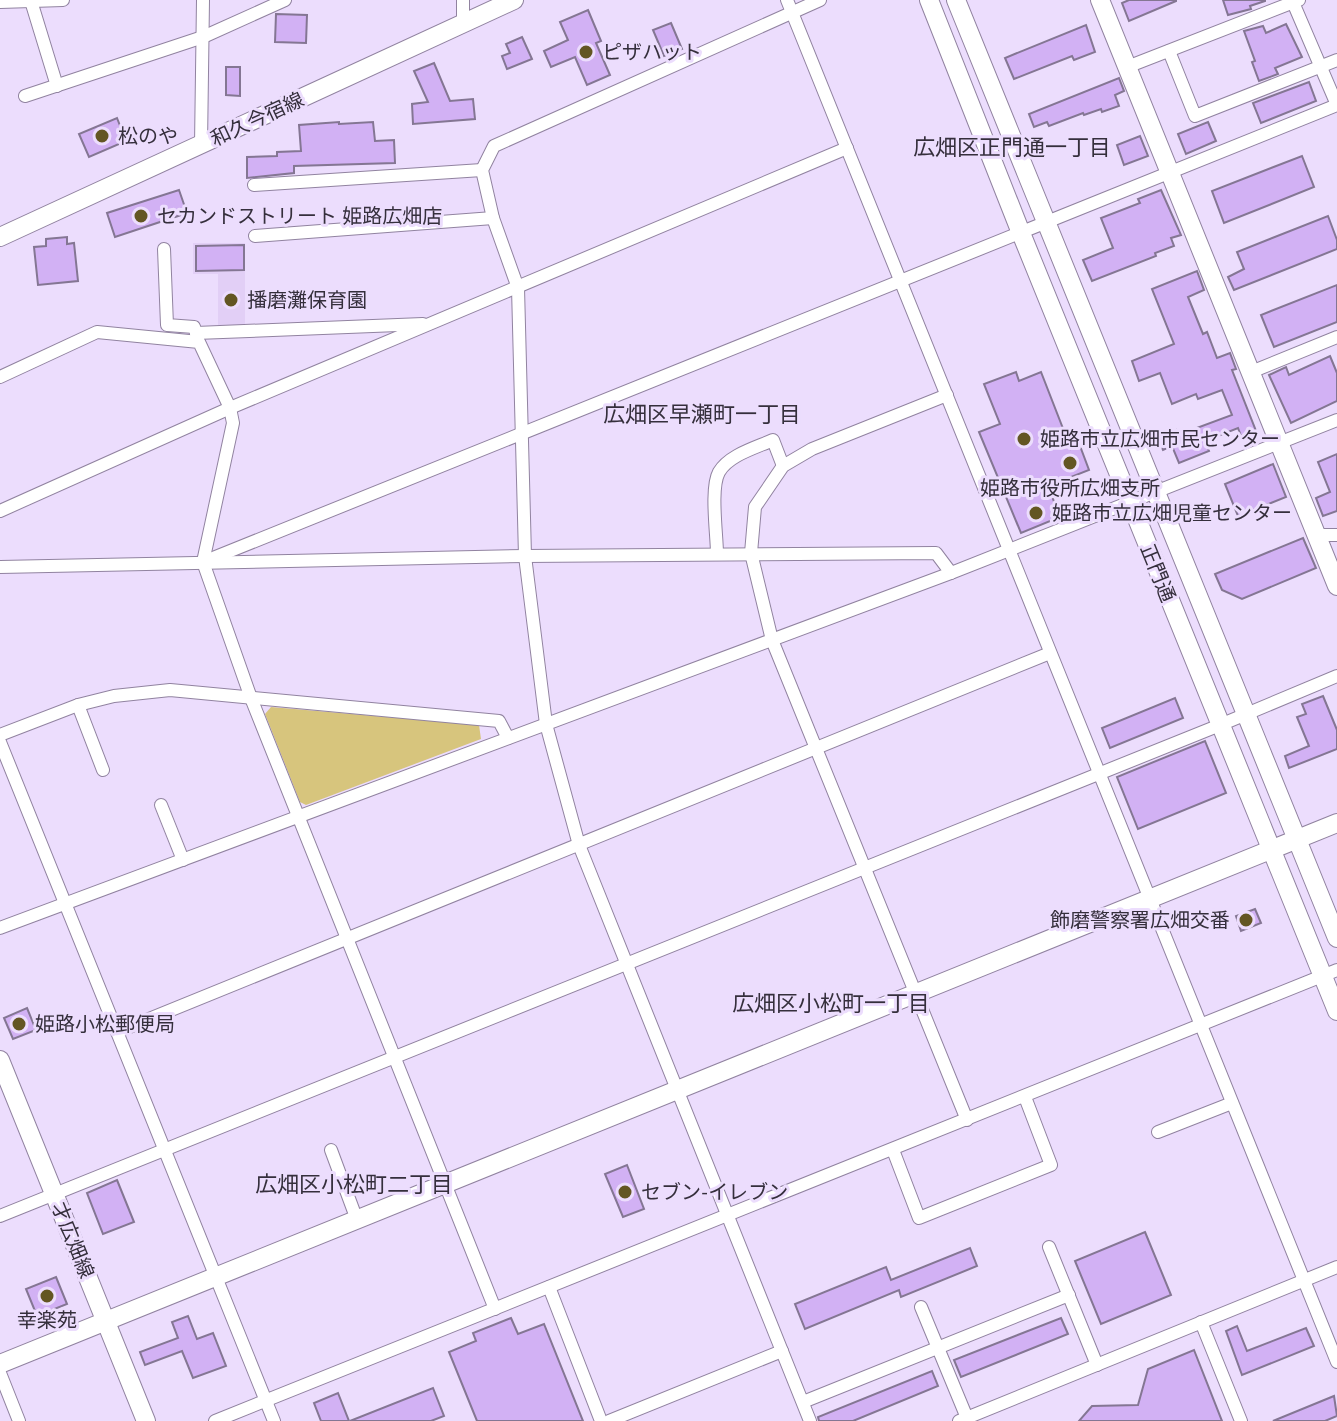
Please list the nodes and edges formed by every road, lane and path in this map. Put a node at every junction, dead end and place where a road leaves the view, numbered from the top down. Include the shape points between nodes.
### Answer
1 (63, 0) edge
2 (203, 0) edge
3 (285, 0) edge
4 (463, 0) edge
5 (514, 0) edge
6 (820, 0) edge
7 (929, 0) edge
8 (956, 0) edge
9 (1100, 0) edge
10 (31, 1) edge
11 (1295, 1) edge
12 (0, 2) edge
13 (790, 6) edge
14 (463, 23) junction
15 (203, 37) junction
16 (1169, 51) junction
17 (1337, 60) edge
18 (1321, 66) junction
19 (1127, 67) junction
20 (57, 86) junction
21 (25, 96) dead end
22 (1337, 105) edge
23 (201, 145) junction
24 (847, 148) junction
25 (482, 170) junction
26 (1170, 173) junction
27 (254, 185) dead end
28 (493, 218) junction
29 (1045, 223) junction
30 (1021, 233) junction
31 (255, 236) dead end
32 (0, 237) edge
33 (164, 249) dead end
34 (900, 281) junction
35 (518, 288) junction
36 (434, 324) junction
37 (1337, 337) edge
38 (198, 338) junction
39 (1251, 372) junction
40 (0, 377) edge
41 (947, 395) junction
42 (230, 408) junction
43 (1337, 420) edge
44 (522, 433) junction
45 (1279, 443) junction
46 (783, 466) junction
47 (1156, 493) junction
48 (1130, 503) junction
49 (0, 511) edge
50 (1316, 535) junction
51 (1337, 535) edge
52 (1009, 549) junction
53 (751, 553) junction
54 (717, 554) junction
55 (525, 556) junction
56 (203, 562) junction
57 (0, 567) edge
58 (951, 573) junction
59 (1337, 586) edge
60 (772, 640) junction
61 (1050, 653) junction
62 (1337, 676) edge
63 (251, 698) junction
64 (78, 705) junction
65 (1246, 714) junction
66 (546, 724) junction
67 (1220, 725) junction
68 (0, 735) edge
69 (508, 738) junction
70 (0, 742) edge
71 (816, 748) junction
72 (103, 770) dead end
73 (1099, 774) junction
74 (161, 805) dead end
75 (298, 817) junction
76 (1337, 823) edge
77 (1297, 839) junction
78 (579, 845) junction
79 (1272, 850) junction
80 (183, 860) junction
81 (865, 868) junction
82 (1150, 899) junction
83 (66, 905) junction
84 (0, 928) edge
85 (347, 937) junction
86 (1337, 938) edge
87 (627, 964) junction
88 (1330, 973) edge
89 (916, 994) junction
90 (1337, 1011) edge
91 (1200, 1025) junction
92 (117, 1032) junction
93 (395, 1057) junction
94 (0, 1060) edge
95 (676, 1090) junction
96 (1025, 1097) junction
97 (1232, 1103) junction
98 (967, 1120) junction
99 (1158, 1132) dead end
100 (164, 1149) junction
101 (331, 1150) dead end
102 (893, 1150) junction
103 (446, 1184) junction
104 (54, 1194) junction
105 (0, 1216) edge
106 (727, 1216) junction
107 (357, 1220) junction
108 (1049, 1247) dead end
109 (1337, 1267) edge
110 (216, 1277) junction
111 (1304, 1281) junction
112 (549, 1287) junction
113 (1069, 1295) junction
114 (921, 1307) dead end
115 (495, 1309) junction
116 (105, 1322) junction
117 (1201, 1322) junction
118 (938, 1348) junction
119 (782, 1351) junction
120 (1337, 1362) edge
121 (0, 1364) edge
122 (1097, 1365) junction
123 (0, 1373) edge
124 (266, 1401) junction
125 (803, 1402) junction
126 (963, 1419) edge
127 (19, 1421) edge
128 (146, 1421) edge
129 (215, 1421) edge
130 (274, 1421) edge
131 (601, 1421) edge
132 (609, 1421) edge
133 (810, 1421) edge
134 (1241, 1421) edge

1 - 10 street
2 - 15 street
3 - 15 street
4 - 14 street
5 - 14 street, 和久今宿線
6 - 13 street
7 - 30 street, 正門通
8 - 29 street, 正門通
9 - 19 street
10 - 12 street
10 - 20 street
11 - 16 street
11 - 18 street
13 - 24 street
13 - 25 street via 494,146
14 - 23 street, 和久今宿線
15 - 20 street
15 - 23 street
16 - 18 street via 1195,116
16 - 19 street
17 - 18 street
18 - 22 street
19 - 26 street
20 - 21 street
22 - 26 street
23 - 32 street, 和久今宿線
24 - 34 street
24 - 35 street
25 - 27 street
25 - 28 street
26 - 29 street
26 - 39 street
28 - 31 street
28 - 35 street
29 - 30 street
29 - 47 street, 正門通
30 - 34 street
30 - 48 street, 正門通
33 - 38 street via 167,325 194,327
34 - 41 street
34 - 44 street
35 - 36 street
35 - 44 street
36 - 38 street
36 - 42 street
37 - 39 street
38 - 40 street via 97,332
38 - 42 street
39 - 45 street
41 - 46 street via 812,449
41 - 52 street
42 - 49 street
42 - 56 street via 233,423
43 - 45 street
44 - 55 street
44 - 56 street
45 - 47 street
45 - 50 street
46 - 53 street via 755,507
46 - 54 street via 773,440 720,470 715,482
47 - 48 street
47 - 65 street, 正門通
48 - 52 street
48 - 67 street, 正門通
50 - 51 street
50 - 59 street
52 - 58 street
52 - 61 street
53 - 54 street
53 - 58 street via 936,553
53 - 60 street
54 - 55 street
55 - 56 street
55 - 66 street
56 - 57 street
56 - 63 street
58 - 60 street
60 - 66 street
60 - 71 street
61 - 71 street
61 - 73 street
62 - 65 street
63 - 64 street via 170,690
63 - 69 street via 499,721
63 - 75 street
64 - 68 street
64 - 72 street
65 - 67 street
65 - 77 street, 正門通
66 - 69 street
66 - 78 street
67 - 73 street
67 - 79 street, 正門通
69 - 75 street
70 - 83 street
71 - 78 street
71 - 81 street
73 - 81 street
73 - 82 street
74 - 80 street
75 - 80 street
75 - 85 street
76 - 77 street
77 - 79 street
77 - 86 street, 正門通
78 - 85 street
78 - 87 street
79 - 82 street
79 - 88 street, 正門通
80 - 83 street
81 - 87 street
81 - 89 street
82 - 89 street
82 - 91 street
83 - 84 street
83 - 92 street
85 - 92 street
85 - 93 street
87 - 93 street
87 - 95 street
88 - 90 street, 正門通
88 - 91 street
89 - 95 street
89 - 98 street
91 - 96 street
91 - 97 street
92 - 100 street
93 - 100 street
93 - 103 street
94 - 104 street, 才広畑線
95 - 103 street
95 - 106 street
96 - 98 street
96 - 102 street via 1051,1165 1007,1183 919,1218
97 - 99 street
97 - 111 street
98 - 102 street
100 - 104 street
100 - 110 street
101 - 107 street
102 - 106 street
103 - 107 street
103 - 115 street
104 - 105 street
104 - 116 street, 才広畑線
106 - 112 street
106 - 119 street
107 - 110 street
108 - 113 street
109 - 111 street
110 - 116 street
110 - 124 street
111 - 117 street
111 - 120 street
112 - 115 street
112 - 131 street
113 - 118 street
113 - 122 street
114 - 118 street
115 - 124 street
116 - 121 street
116 - 128 street, 才広畑線
117 - 122 street
117 - 134 street
118 - 125 street
118 - 126 street
119 - 125 street
119 - 132 street
122 - 126 street
123 - 127 street
124 - 129 street
124 - 130 street
125 - 133 street

